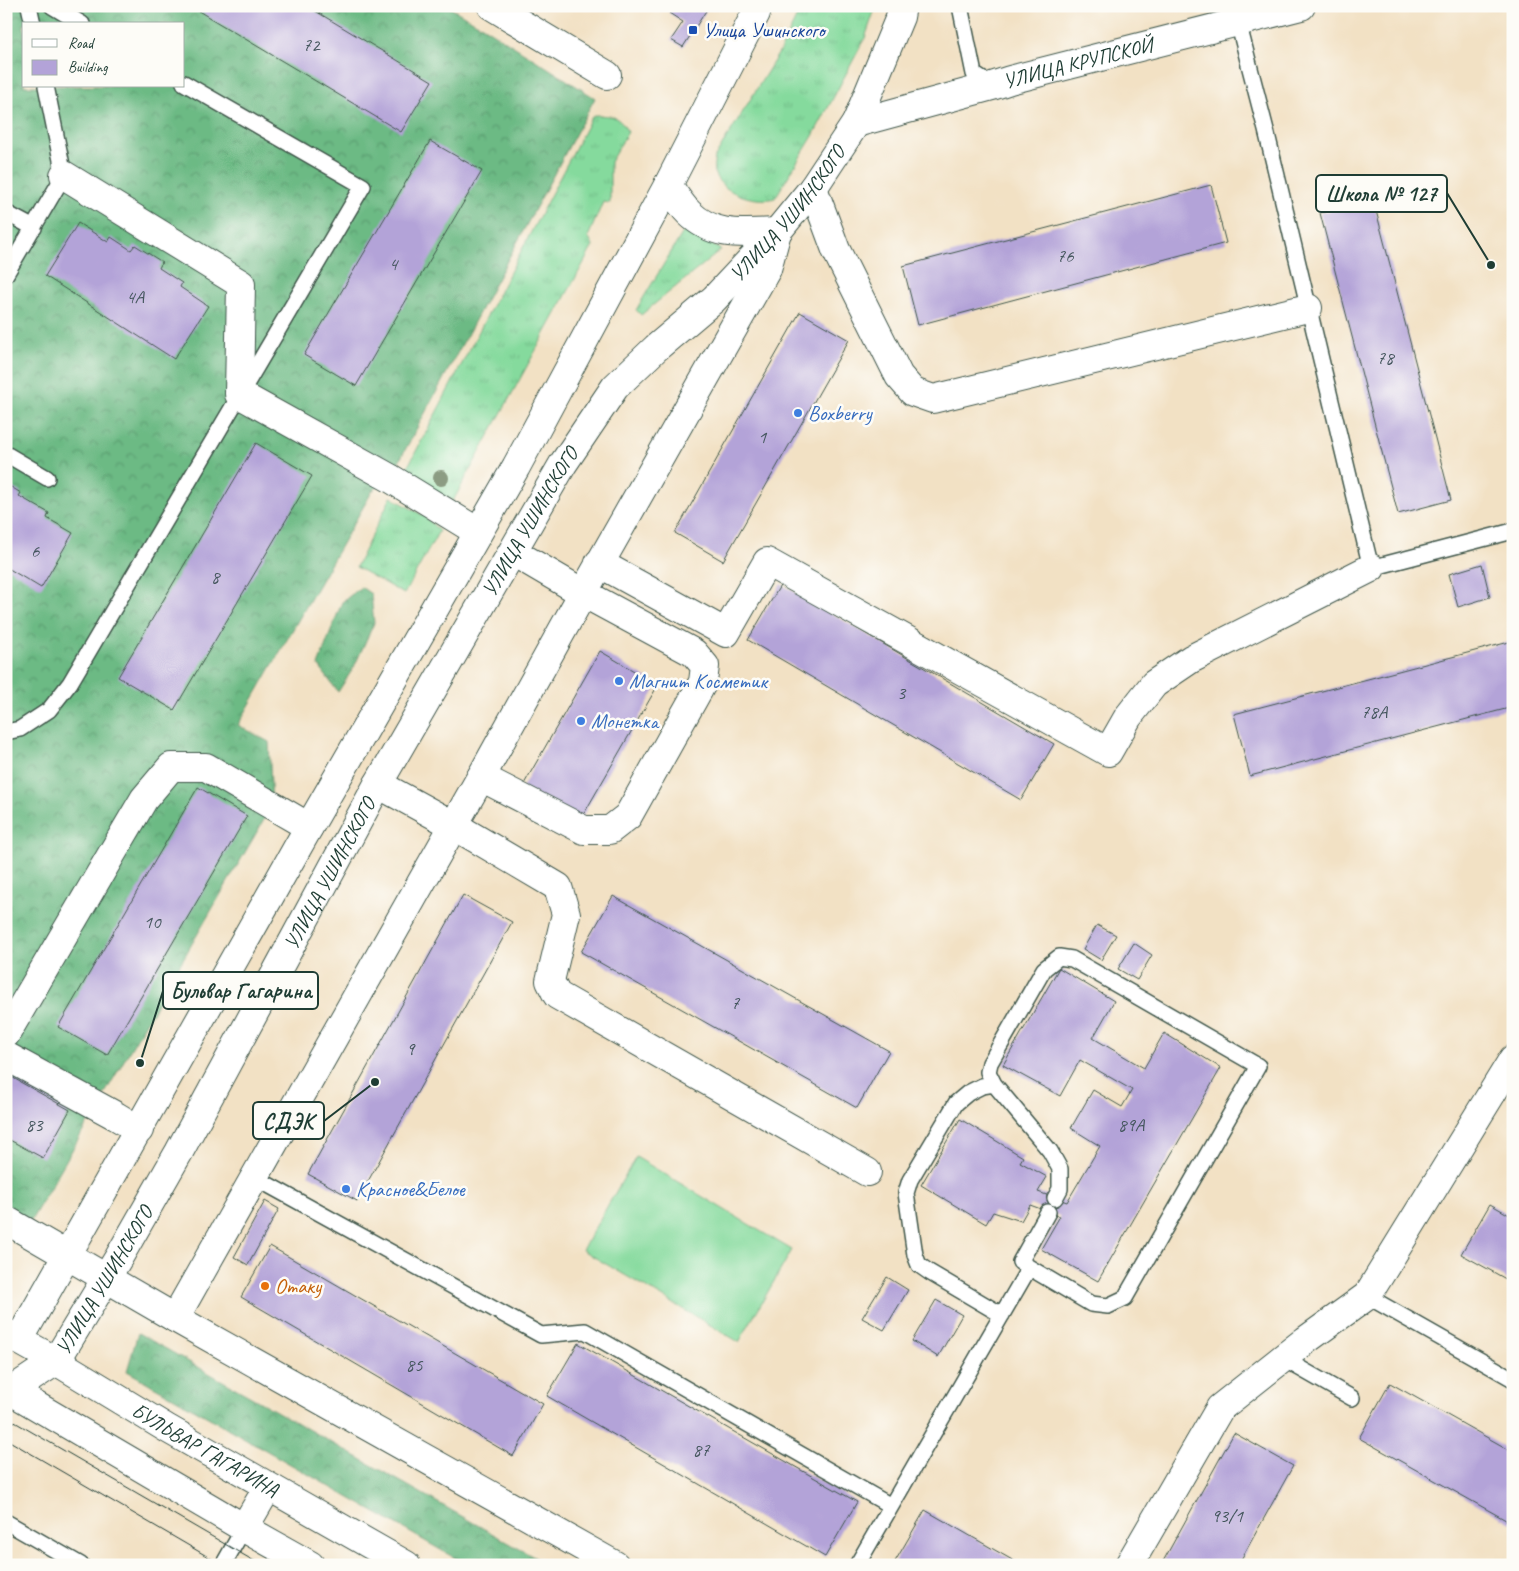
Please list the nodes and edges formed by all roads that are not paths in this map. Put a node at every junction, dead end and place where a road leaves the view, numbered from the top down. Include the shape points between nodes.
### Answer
1 (29, 6) edge
2 (52, 6) edge
3 (492, 6) edge
4 (758, 6) edge
5 (902, 6) edge
6 (960, 6) edge
7 (1301, 6) edge
8 (32, 22) edge
9 (79, 22) edge
10 (1238, 22) junction
11 (607, 74) dead end
12 (185, 84) edge
13 (992, 86) junction
14 (46, 88) edge
15 (856, 123) junction
16 (64, 175) junction
17 (668, 184) junction
18 (813, 188) junction
19 (6, 213) edge
20 (34, 228) junction
21 (777, 232) junction
22 (6, 274) edge
23 (1308, 308) junction
24 (240, 394) junction
25 (6, 454) edge
26 (47, 478) dead end
27 (1513, 531) edge
28 (478, 532) junction
29 (513, 552) junction
30 (599, 563) junction
31 (1371, 568) junction
32 (582, 593) junction
33 (6, 732) edge
34 (344, 766) junction
35 (481, 777) junction
36 (378, 784) junction
37 (453, 825) junction
38 (309, 826) junction
39 (6, 1034) edge
40 (6, 1056) edge
41 (1513, 1059) edge
42 (994, 1084) junction
43 (138, 1130) junction
44 (867, 1172) dead end
45 (254, 1177) junction
46 (1055, 1198) dead end
47 (1048, 1212) dead end
48 (6, 1220) edge
49 (68, 1256) junction
50 (1029, 1268) junction
51 (106, 1277) junction
52 (1367, 1296) junction
53 (1002, 1315) junction
54 (175, 1318) junction
55 (13, 1337) edge
56 (1282, 1358) junction
57 (56, 1361) junction
58 (1513, 1379) edge
59 (9, 1390) edge
60 (1352, 1398) dead end
61 (268, 1487) junction
62 (891, 1506) junction
63 (6, 1522) edge
64 (244, 1528) junction
65 (81, 1565) edge
66 (223, 1565) edge
67 (310, 1565) edge
68 (406, 1565) edge
69 (615, 1565) edge
70 (857, 1565) edge
71 (1129, 1565) edge

1 - 8 lane
2 - 9 lane
3 - 11 street
4 - 17 street, УЛИЦА УШИНСКОГО
5 - 15 street, УЛИЦА УШИНСКОГО
6 - 13 lane via 974,74
7 - 10 street, УЛИЦА КРУПСКОЙ
10 - 13 street, УЛИЦА КРУПСКОЙ
10 - 23 lane
12 - 24 lane via 363,186
13 - 15 street, УЛИЦА КРУПСКОЙ
14 - 16 lane
15 - 18 street, УЛИЦА УШИНСКОГО
16 - 20 lane
16 - 24 street via 241,284
17 - 21 street via 689,213 710,228 734,234
17 - 28 street, УЛИЦА УШИНСКОГО
18 - 21 street, УЛИЦА УШИНСКОГО
18 - 23 street via 836,250 899,376 913,392 933,399
19 - 20 lane
20 - 22 lane
21 - 29 street, УЛИЦА УШИНСКОГО via 714,299 615,387 563,464
21 - 30 street via 767,269
23 - 31 lane
24 - 28 street via 390,478
24 - 33 lane via 70,683 49,710 20,729
25 - 26 lane
27 - 31 lane
28 - 29 street
28 - 34 street, УЛИЦА УШИНСКОГО
29 - 32 street
29 - 36 street, УЛИЦА УШИНСКОГО
30 - 31 street via 726,634 767,562 1108,752 1128,717 1154,684 1191,658
30 - 32 street
32 - 35 street
32 - 35 street via 694,653 705,666 703,682 628,816 610,830 584,830
34 - 36 street
34 - 38 street, УЛИЦА УШИНСКОГО
35 - 37 street
36 - 37 street
36 - 51 street, УЛИЦА УШИНСКОГО via 179,1152
37 - 44 street via 558,887 566,914 550,981 557,995
37 - 45 street
38 - 39 street via 206,767 171,767 144,799
38 - 43 street, УЛИЦА УШИНСКОГО
40 - 43 street
41 - 52 street
42 - 46 lane via 1050,1151 1060,1169 1060,1188
42 - 50 lane via 988,1072 990,1063 1044,969 1059,957 1072,959 1258,1066 1125,1298 1108,1306 1091,1304
42 - 53 lane via 968,1093 956,1104 910,1180 906,1193 919,1265
43 - 49 street, УЛИЦА УШИНСКОГО
45 - 54 street
45 - 62 lane via 541,1335 585,1331
47 - 50 lane via 1020,1262
48 - 49 street
49 - 51 street
49 - 55 street, УЛИЦА УШИНСКОГО
50 - 53 lane
51 - 54 street
51 - 57 street, УЛИЦА УШИНСКОГО
52 - 56 street
52 - 58 lane
53 - 62 lane
54 - 69 street
55 - 57 street, БУЛЬВАР ГАГАРИНА
55 - 59 street, УЛИЦА УШИНСКОГО
56 - 60 lane
56 - 71 street via 1220,1408
57 - 59 street, УЛИЦА УШИНСКОГО
57 - 61 street, БУЛЬВАР ГАГАРИНА
59 - 64 street
61 - 64 street
61 - 68 street, БУЛЬВАР ГАГАРИНА
62 - 70 lane
63 - 65 lane
64 - 66 lane
64 - 67 street

